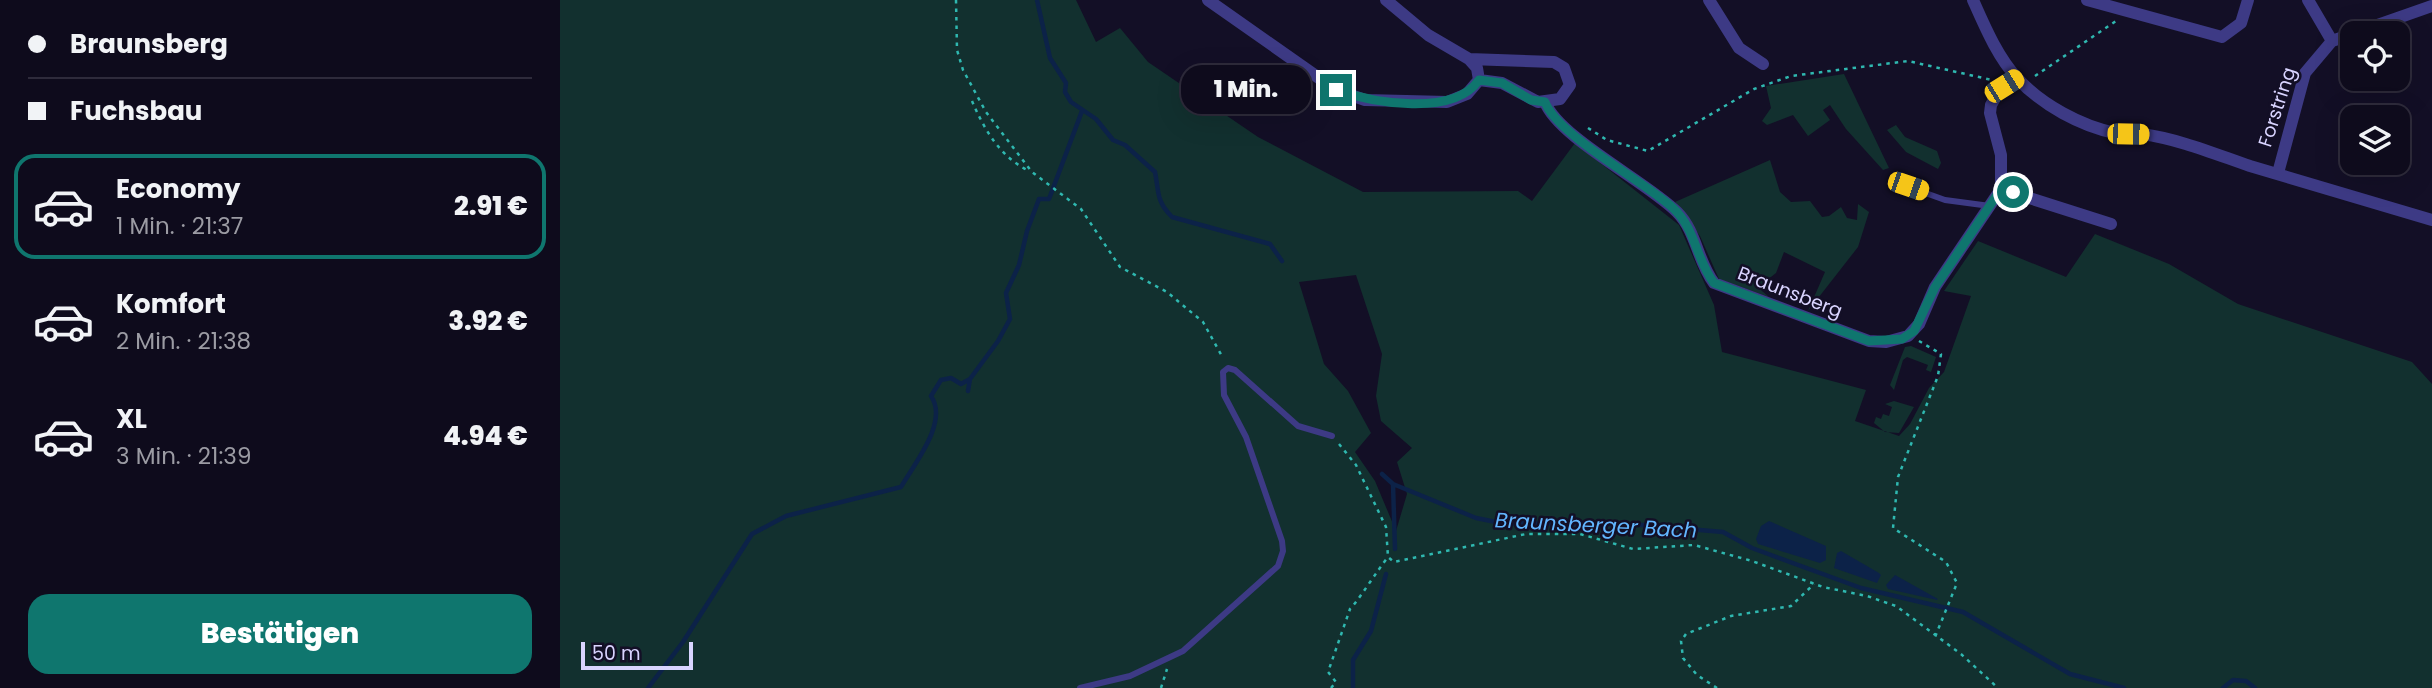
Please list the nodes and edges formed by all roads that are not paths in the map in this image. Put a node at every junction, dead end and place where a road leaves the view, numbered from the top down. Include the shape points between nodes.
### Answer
1 (1208, 0) edge
2 (1386, 0) edge
3 (1709, 0) edge
4 (1973, 0) edge
5 (2087, 0) edge
6 (2248, 0) edge
7 (2308, 0) edge
8 (2432, 6) edge
9 (2332, 41) junction
10 (1469, 59) junction
11 (1763, 64) dead end
12 (2017, 78) junction
13 (1479, 80) junction
14 (1545, 102) junction
15 (2278, 173) junction
16 (1892, 181) dead end
17 (2001, 189) junction
18 (1992, 206) junction
19 (2432, 220) edge
20 (2111, 224) dead end
21 (1332, 436) road end
22 (1080, 688) edge

1 - 13 street via 1336,90 1365,100 1447,102 1467,94
2 - 10 street via 1428,35
3 - 11 street via 1739,48
4 - 12 street via 2000,55
5 - 6 street via 2222,37 2241,23
7 - 9 street
8 - 9 street
9 - 15 street, Forstring via 2305,73
10 - 13 street
10 - 14 street via 1559,64 1569,78 1569,90 1560,99
12 - 15 street via 2056,109 2095,127 2222,154
12 - 17 street, Braunsberg via 1994,98 1990,113 2001,155
13 - 14 street via 1502,83 1531,100
14 - 18 street, Braunsberg via 1549,113 1679,213 1714,283 1869,341 1902,339 1914,331 1935,287
15 - 19 street
16 - 18 lane via 1945,200
17 - 18 street, Braunsberg
17 - 20 street
21 - 22 lane via 1298,426 1242,375 1228,368 1221,378 1224,395 1246,437 1282,541 1282,558 1196,643 1130,676

